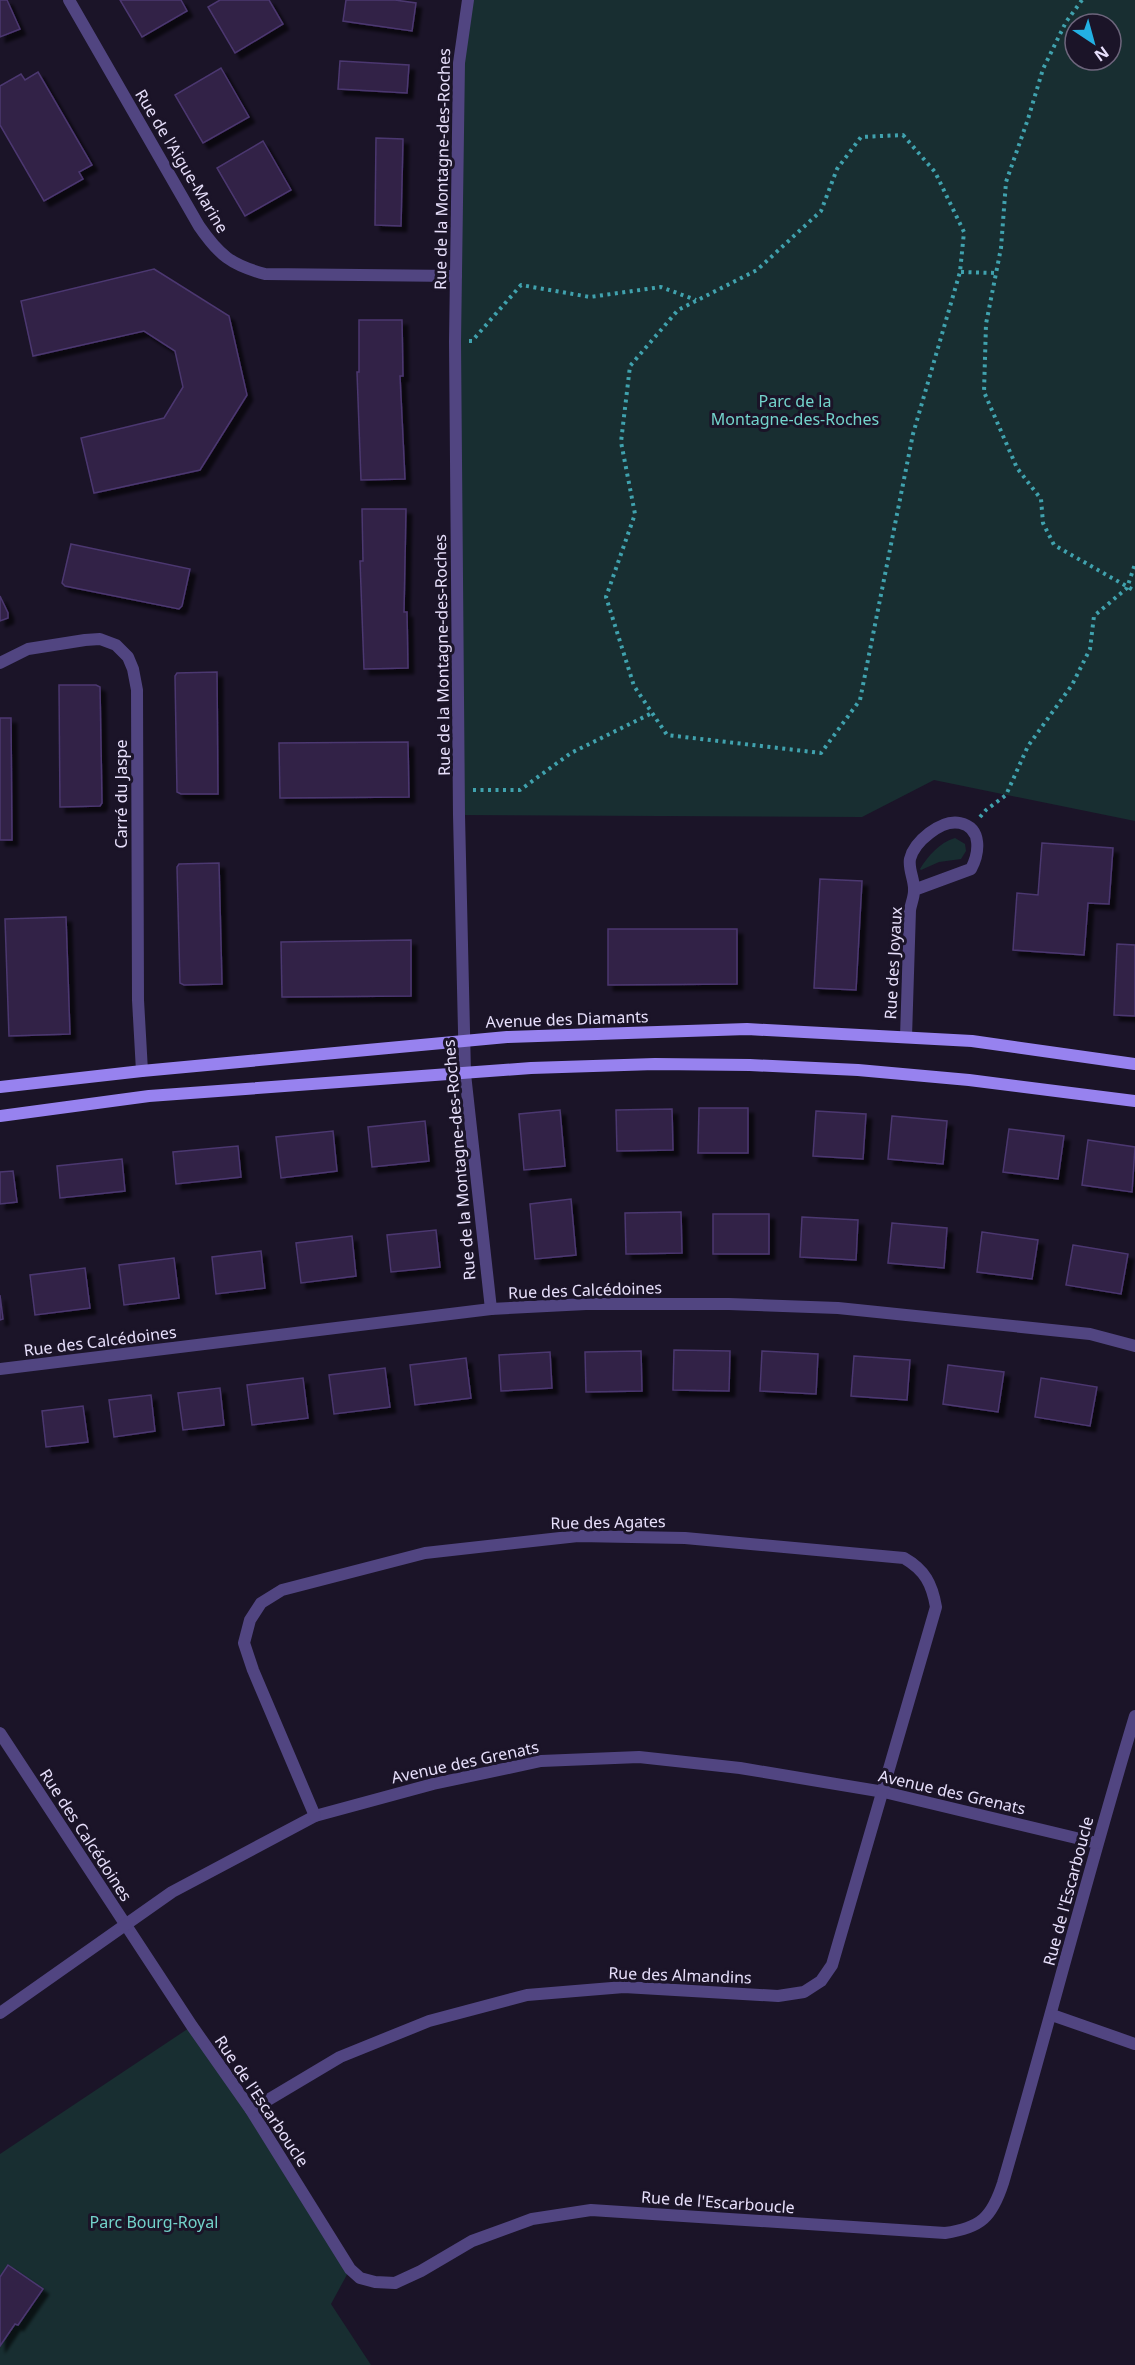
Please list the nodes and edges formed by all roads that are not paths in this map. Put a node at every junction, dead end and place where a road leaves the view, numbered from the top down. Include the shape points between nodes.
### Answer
1 (69, 0) edge
2 (468, 0) edge
3 (456, 276) junction
4 (0, 663) edge
5 (914, 890) junction
6 (906, 1037) junction
7 (464, 1041) junction
8 (1135, 1064) edge
9 (141, 1071) junction
10 (465, 1074) junction
11 (0, 1087) edge
12 (1135, 1101) edge
13 (0, 1116) edge
14 (490, 1309) junction
15 (1135, 1346) edge
16 (0, 1369) edge
17 (1135, 1716) edge
18 (0, 1733) edge
19 (884, 1792) junction
20 (315, 1816) junction
21 (1097, 1843) junction
22 (125, 1925) junction
23 (0, 2013) edge
24 (1052, 2015) junction
25 (1135, 2044) edge
26 (251, 2110) junction

1 - 3 street, Rue de l'Aigue-Marine via 199,226 229,261 266,274
2 - 3 street, Rue de la Montagne-des-Roches via 459,63
3 - 7 street, Rue de la Montagne-des-Roches
4 - 9 street, Carré du Jaspe via 28,649 100,639 116,645 133,669 137,690
5 - 5 street, Rue des Joyaux via 971,869 978,856 978,843 971,830 960,823 947,824 918,843 910,860
5 - 6 street, Rue des Joyaux
6 - 7 street, Avenue des Diamants via 747,1029
6 - 8 street, Avenue des Diamants via 972,1041
7 - 9 street, Avenue des Diamants
7 - 10 street, Rue de la Montagne-des-Roches
9 - 11 street, Avenue des Diamants
10 - 12 street via 655,1064 750,1065 969,1080
10 - 13 street via 149,1096
10 - 14 street, Rue de la Montagne-des-Roches
14 - 15 street, Rue des Calcédoines via 586,1304 838,1308 1090,1334
14 - 16 street, Rue des Calcédoines
17 - 21 street, Rue de l'Escarboucle
18 - 22 street, Rue des Calcédoines
19 - 20 street, Avenue des Grenats via 740,1768 628,1758 541,1761 433,1784
19 - 20 street, Rue des Agates via 936,1607 927,1575 916,1564 904,1558 685,1538 578,1536 425,1553 282,1590 261,1603 250,1620 244,1643
19 - 21 street, Avenue des Grenats
19 - 26 street, Rue des Almandins via 832,1965 820,1981 804,1992 778,1996 624,1987 527,1995 429,2021 340,2057
20 - 22 street, Avenue des Grenats via 172,1892
21 - 24 street, Rue de l'Escarboucle
22 - 23 street, Avenue des Grenats
22 - 26 street, Rue de l'Escarboucle
24 - 25 street
24 - 26 street, Rue de l'Escarboucle via 997,2203 986,2219 967,2230 945,2233 591,2210 532,2219 472,2241 394,2283 375,2282 360,2278 350,2269

